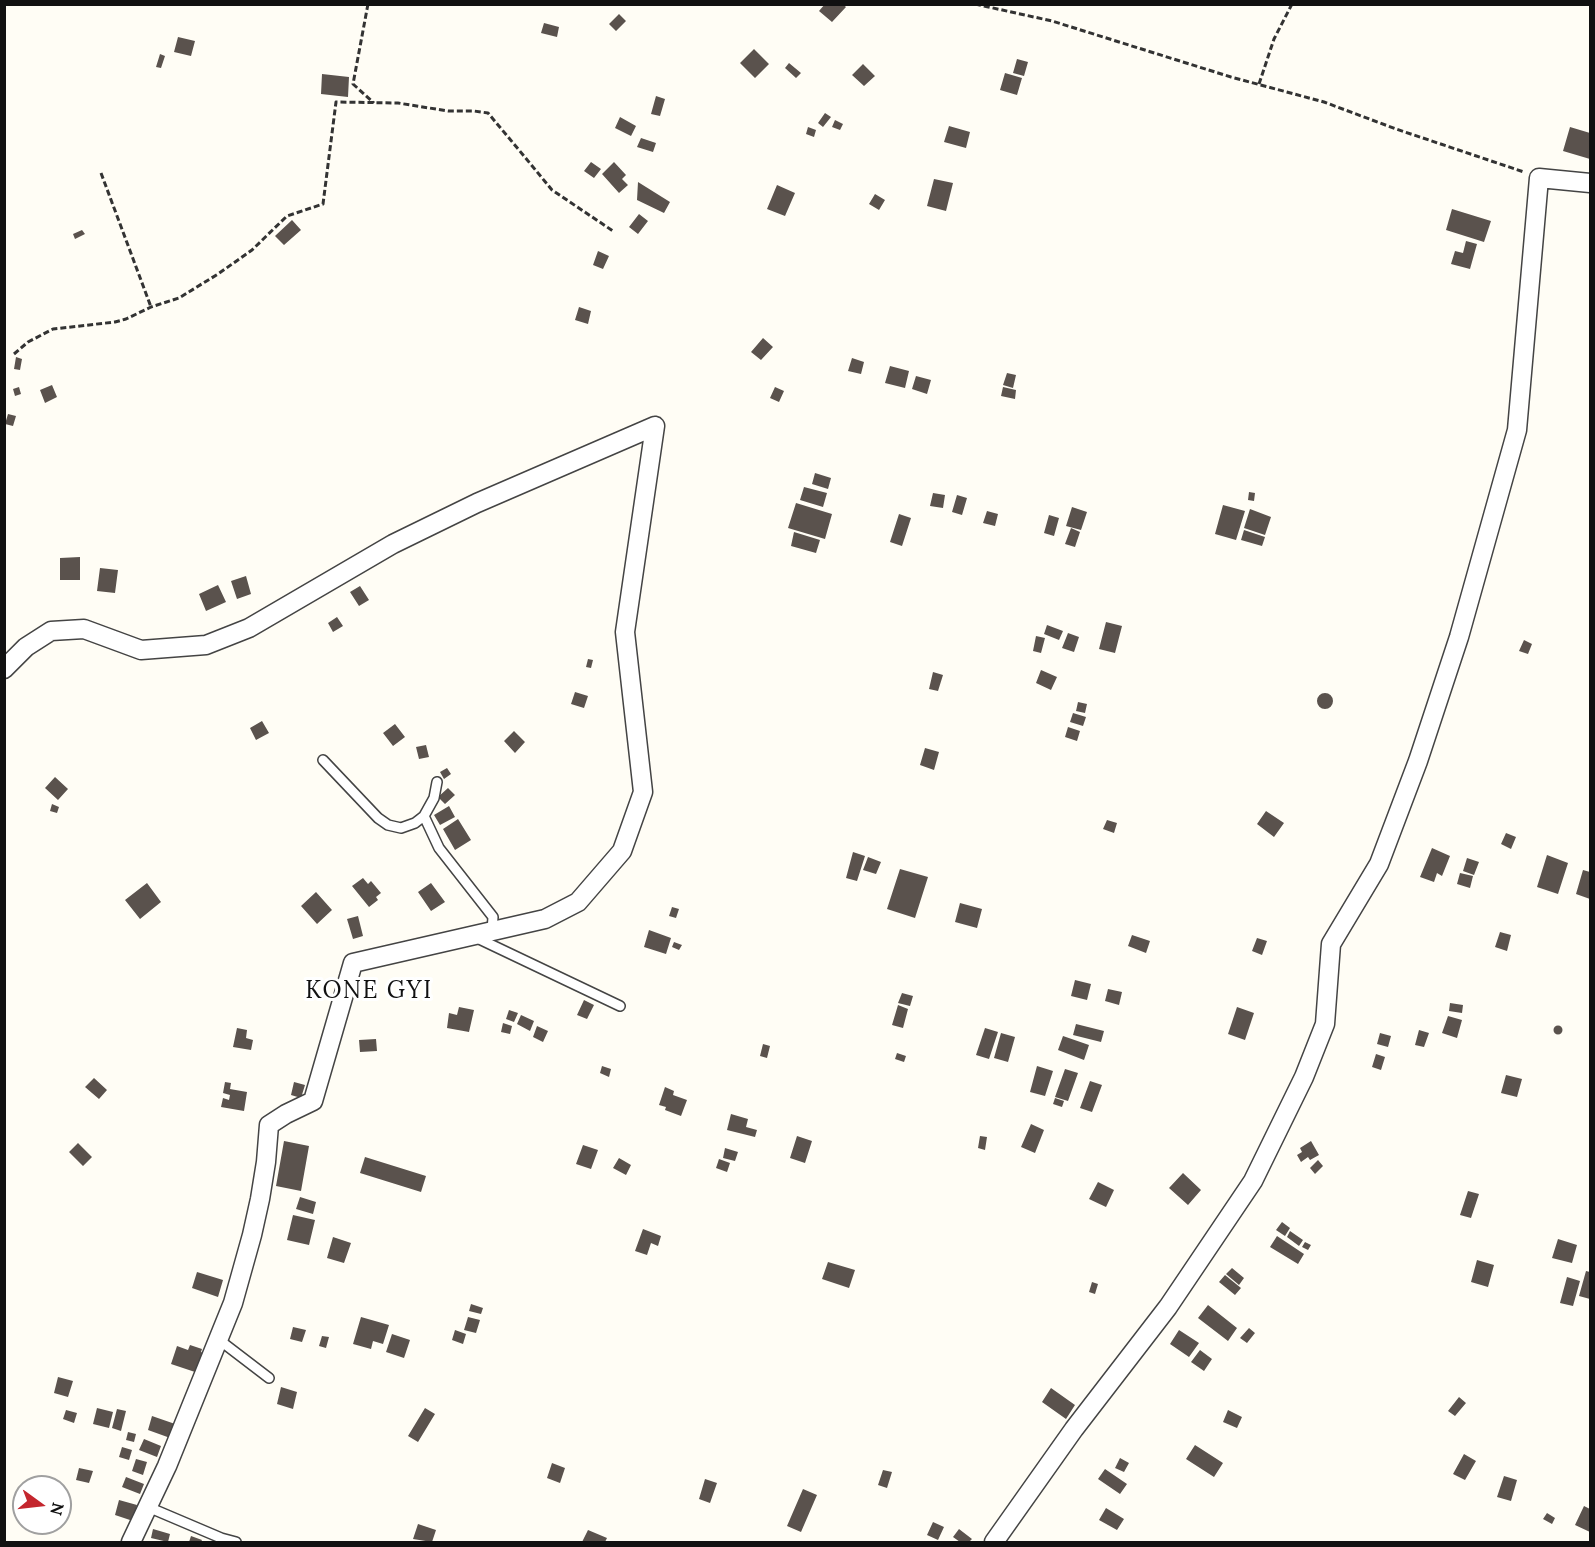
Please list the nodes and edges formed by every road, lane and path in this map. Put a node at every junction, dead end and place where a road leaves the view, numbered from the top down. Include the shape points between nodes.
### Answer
1 (368, 4) edge
2 (975, 4) edge
3 (1292, 4) edge
4 (1259, 84) junction
5 (374, 103) junction
6 (100, 172) dead end
7 (1539, 178) junction
8 (1590, 183) edge
9 (613, 231) dead end
10 (151, 307) junction
11 (14, 354) dead end
12 (4, 669) edge
13 (322, 760) dead end
14 (437, 782) dead end
15 (424, 816) junction
16 (492, 931) junction
17 (473, 936) junction
18 (620, 1006) dead end
19 (218, 1339) junction
20 (269, 1378) dead end
21 (148, 1507) junction
22 (131, 1542) edge
23 (236, 1542) edge
24 (994, 1542) edge

1 - 5 path via 353,84
2 - 4 path via 1052,21
3 - 4 path via 1274,39
4 - 7 path via 1324,102
5 - 9 path via 488,113 552,190
5 - 10 path via 336,102 323,204 287,216 252,250 218,274 179,298
6 - 10 path
7 - 8 street
7 - 24 street via 1517,430 1459,637 1418,761 1379,864 1331,944 1325,1024 1253,1181 1168,1307
10 - 11 path via 115,322 53,329
12 - 16 street via 26,647 51,631 84,629 141,650 206,645 249,628 393,544 477,503 655,426 625,632 643,792 622,851 578,902 545,919
13 - 15 lane via 388,825 401,828
14 - 15 lane
15 - 16 lane via 439,848 493,917
16 - 17 street
17 - 18 lane
17 - 19 street via 352,963 313,1101 269,1125 252,1235 233,1303
19 - 20 lane
19 - 21 street
21 - 22 street
21 - 23 lane

